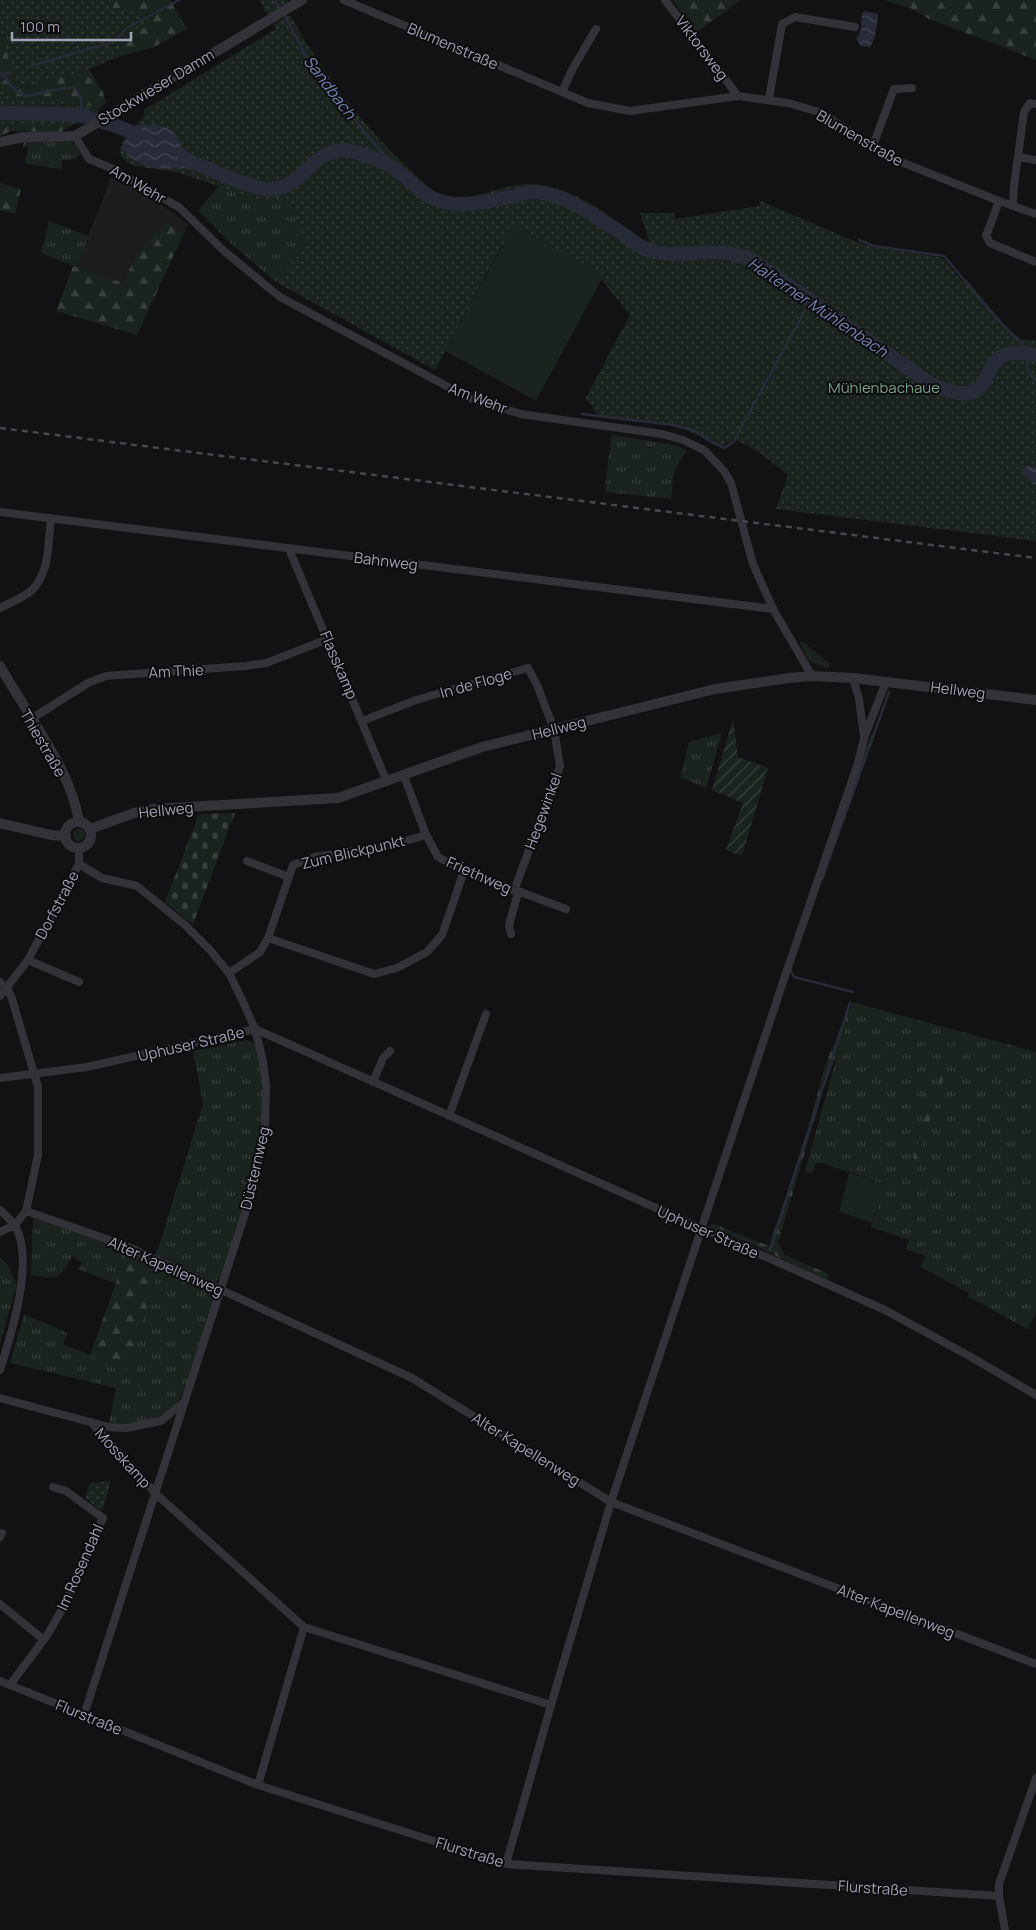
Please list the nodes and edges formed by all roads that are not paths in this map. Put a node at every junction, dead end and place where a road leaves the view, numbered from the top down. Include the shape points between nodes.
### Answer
1 (302, 0) edge
2 (344, 0) edge
3 (665, 0) edge
4 (855, 27) dead end
5 (596, 29) dead end
6 (912, 88) dead end
7 (562, 92) junction
8 (738, 96) junction
9 (769, 99) junction
10 (1036, 104) edge
11 (75, 136) junction
12 (0, 142) edge
13 (872, 148) junction
14 (1018, 157) junction
15 (1036, 160) edge
16 (999, 202) junction
17 (1013, 206) junction
18 (1036, 214) edge
19 (1036, 262) edge
20 (0, 512) edge
21 (52, 518) junction
22 (288, 549) junction
23 (0, 608) edge
24 (773, 609) junction
25 (328, 638) junction
26 (0, 666) edge
27 (812, 676) junction
28 (853, 678) junction
29 (886, 682) junction
30 (1036, 700) edge
31 (31, 719) junction
32 (362, 721) junction
33 (554, 729) junction
34 (864, 738) junction
35 (404, 776) junction
36 (387, 782) junction
37 (78, 822) junction
38 (0, 823) edge
39 (90, 829) junction
40 (426, 835) junction
41 (66, 836) junction
42 (79, 848) junction
43 (247, 861) dead end
44 (79, 864) junction
45 (464, 871) junction
46 (289, 877) junction
47 (516, 892) junction
48 (566, 909) dead end
49 (511, 934) dead end
50 (268, 938) junction
51 (28, 960) junction
52 (229, 973) junction
53 (0, 982) edge
54 (78, 982) dead end
55 (7, 988) junction
56 (0, 996) edge
57 (486, 1014) dead end
58 (255, 1029) junction
59 (390, 1051) dead end
60 (34, 1075) junction
61 (0, 1078) edge
62 (373, 1082) junction
63 (449, 1116) junction
64 (0, 1210) edge
65 (26, 1211) junction
66 (15, 1224) junction
67 (702, 1229) junction
68 (0, 1232) edge
69 (220, 1290) junction
70 (0, 1370) edge
71 (1036, 1395) edge
72 (0, 1398) edge
73 (185, 1401) junction
74 (91, 1422) junction
75 (53, 1487) dead end
76 (156, 1494) junction
77 (611, 1502) junction
78 (0, 1604) edge
79 (304, 1627) junction
80 (44, 1640) junction
81 (1036, 1664) edge
82 (0, 1681) edge
83 (10, 1685) junction
84 (551, 1705) junction
85 (84, 1715) junction
86 (1036, 1778) edge
87 (258, 1786) junction
88 (506, 1864) junction
89 (999, 1896) junction
90 (1005, 1930) edge

1 - 11 street, Stockwieser Damm
2 - 7 street, Blumenstraße
3 - 8 street, Viktorsweg
4 - 9 street via 795,17 782,24
5 - 7 street via 572,68
6 - 13 street via 894,88
7 - 8 street, Blumenstraße via 588,103 630,111
8 - 9 street, Blumenstraße
9 - 13 street, Blumenstraße via 822,113
10 - 14 street via 1030,103 1024,112
11 - 12 street via 23,137
11 - 24 street, Am Wehr via 89,159 113,169 180,208 223,250 280,297 469,398 521,414 662,434 704,450 731,483 753,564
13 - 16 street, Blumenstraße
14 - 15 street
14 - 17 street
16 - 17 street, Blumenstraße
16 - 19 street via 987,240
17 - 18 street, Blumenstraße
20 - 21 street, Bahnweg
21 - 22 street, Bahnweg
21 - 23 street via 43,577 25,596
22 - 24 street, Bahnweg
22 - 25 street, Flasskamp
24 - 27 street, Am Wehr
25 - 31 street, Am Thie via 266,663 106,676 88,683
25 - 32 street, Flasskamp
26 - 31 street, Thiestraße
27 - 28 street, Hellweg
27 - 33 street, Hellweg via 715,689
28 - 29 street, Hellweg
28 - 34 street
29 - 30 street, Hellweg
29 - 34 street
31 - 37 street, Thiestraße via 60,766
32 - 33 street, In de Floge via 416,700 528,668
32 - 36 street, Flasskamp
33 - 35 street, Hellweg via 482,747
33 - 47 street, Hegewinkel via 560,766
34 - 67 street
35 - 36 street, Hellweg
35 - 40 street, Friethweg
36 - 39 street, Hellweg via 338,798 134,813
37 - 39 street
37 - 41 street via 69,826
38 - 41 street
39 - 42 street via 89,841
40 - 45 street, Friethweg via 438,857
40 - 46 street, Zum Blickpunkt via 387,846 315,857 293,866
41 - 42 street via 70,844
42 - 44 street, Dorfstraße
43 - 46 street, Zum Blickpunkt
44 - 51 street, Dorfstraße
44 - 52 street, Düsternweg via 102,878 136,886 185,925
45 - 47 street, Friethweg
45 - 50 street via 442,936 427,952 398,968 374,974
46 - 50 street, Zum Blickpunkt
47 - 48 street, Friethweg
47 - 49 street, Friethweg via 509,925
50 - 52 street, Zum Blickpunkt via 260,952
51 - 54 street
51 - 55 street, Dorfstraße
52 - 58 street, Düsternweg
53 - 55 street
55 - 56 street, Dorfstraße
55 - 60 street
57 - 63 street
58 - 60 street, Uphuser Straße via 87,1067
58 - 62 street, Uphuser Straße
58 - 69 street, Düsternweg via 266,1085 265,1133 249,1200
59 - 62 street via 383,1058
60 - 61 street, Uphuser Straße
60 - 65 street via 38,1087 38,1155
62 - 63 street, Uphuser Straße
63 - 67 street, Uphuser Straße
64 - 66 street
65 - 66 street
65 - 69 street, Alter Kapellenweg via 124,1245
66 - 68 street
66 - 70 street via 23,1253 22,1270 11,1334
67 - 71 street, Uphuser Straße via 886,1310
67 - 77 street
69 - 73 street, Düsternweg
69 - 77 street, Alter Kapellenweg via 412,1378
72 - 74 street, Mosskamp
73 - 74 street, Mosskamp via 161,1421 146,1425 126,1428
73 - 76 street, Düsternweg
74 - 76 street, Mosskamp
75 - 80 street, Im Rosendahl via 66,1491 102,1518 65,1604
76 - 79 street, Mosskamp
76 - 85 street, Düsternweg
77 - 81 street, Alter Kapellenweg
77 - 84 street
78 - 80 street
79 - 84 street
79 - 87 street
80 - 83 street, Im Rosendahl
82 - 83 street, Flurstraße
83 - 85 street, Flurstraße
84 - 88 street
85 - 87 street, Flurstraße
86 - 89 street via 999,1884
87 - 88 street, Flurstraße
88 - 89 street, Flurstraße
89 - 90 street

